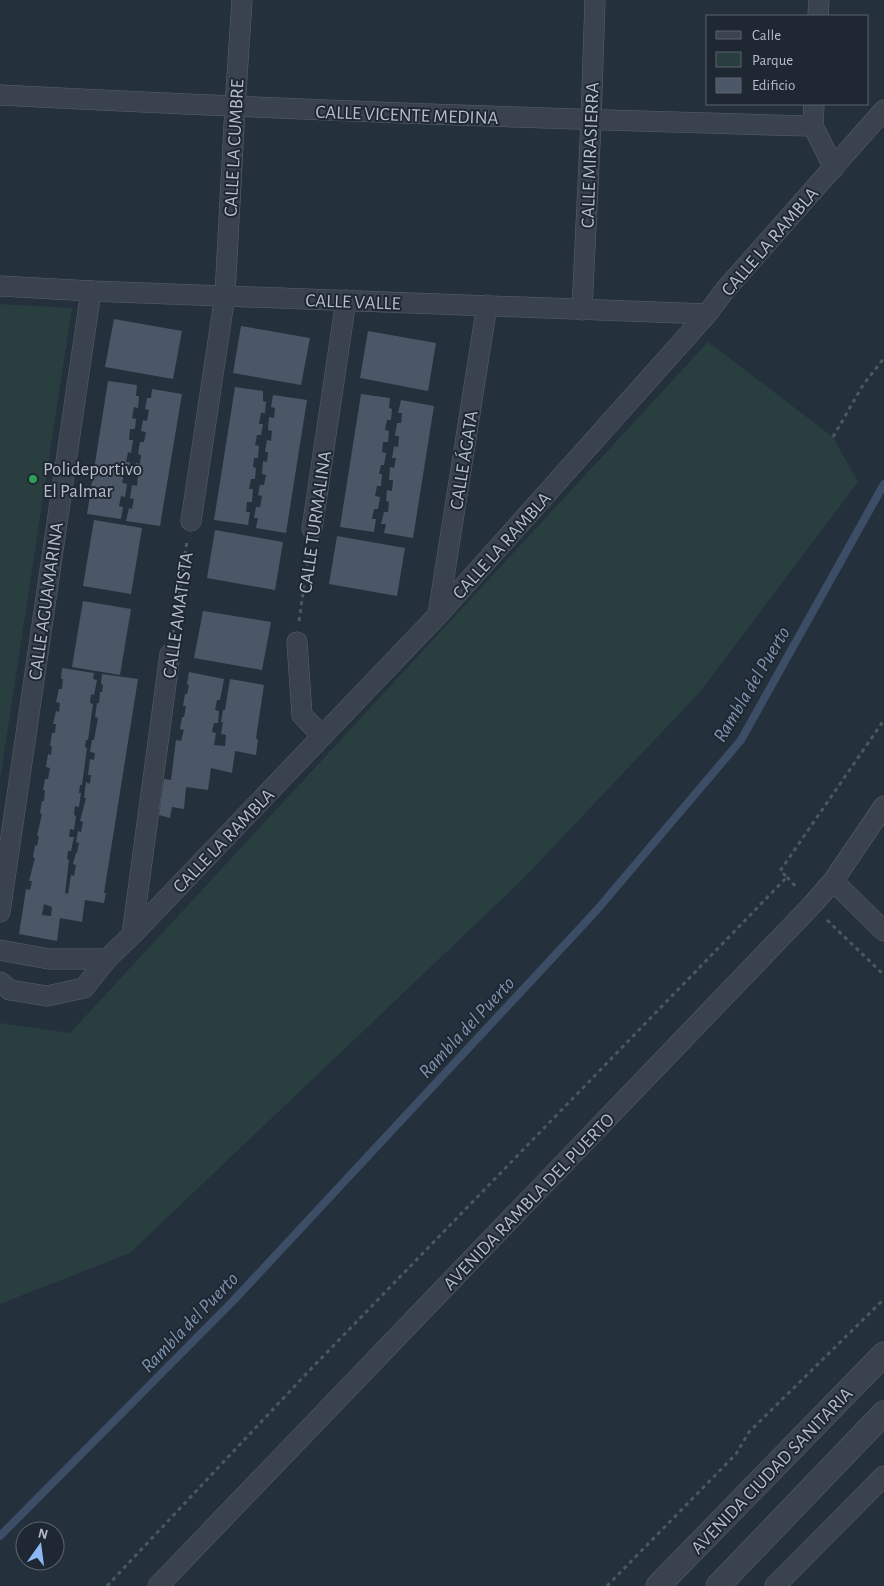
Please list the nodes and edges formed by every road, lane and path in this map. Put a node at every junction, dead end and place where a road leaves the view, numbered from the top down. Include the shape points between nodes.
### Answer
1 (242, 0) edge
2 (595, 0) edge
3 (819, 0) edge
4 (818, 15) edge
5 (0, 95) edge
6 (814, 105) edge
7 (235, 107) junction
8 (884, 110) edge
9 (591, 120) junction
10 (813, 126) junction
11 (834, 168) junction
12 (0, 286) edge
13 (91, 291) junction
14 (225, 296) junction
15 (346, 300) junction
16 (487, 305) junction
17 (582, 310) junction
18 (707, 314) junction
19 (884, 358) edge
20 (833, 437) dead end
21 (191, 521) joint
22 (312, 529) joint
23 (438, 615) junction
24 (297, 642) joint
25 (170, 654) joint
26 (884, 720) edge
27 (322, 736) junction
28 (884, 806) edge
29 (787, 877) junction
30 (833, 881) junction
31 (812, 905) junction
32 (0, 912) edge
33 (884, 931) edge
34 (132, 935) junction
35 (0, 950) edge
36 (106, 959) junction
37 (884, 975) edge
38 (0, 982) edge
39 (884, 1299) edge
40 (884, 1354) edge
41 (884, 1413) edge
42 (883, 1481) edge
43 (107, 1586) edge
44 (158, 1586) edge
45 (607, 1586) edge
46 (658, 1586) edge
47 (718, 1586) edge
48 (775, 1586) edge

1 - 7 street, CALLE LA CUMBRE
2 - 9 street, CALLE MIRASIERRA
3 - 4 street
5 - 7 street, CALLE VICENTE MEDINA
6 - 10 street
7 - 9 street, CALLE VICENTE MEDINA
7 - 14 street, CALLE LA CUMBRE
8 - 11 street, CALLE LA RAMBLA
9 - 10 street, CALLE VICENTE MEDINA
9 - 17 street, CALLE MIRASIERRA
10 - 11 street
11 - 18 street, CALLE LA RAMBLA
12 - 13 street, CALLE VALLE
13 - 14 street, CALLE VALLE
13 - 32 street, CALLE AGUAMARINA
14 - 15 street, CALLE VALLE
14 - 21 street
15 - 16 street, CALLE VALLE
15 - 22 street, CALLE TURMALINA
16 - 17 street, CALLE VALLE
16 - 23 street, CALLE ÁGATA
17 - 18 street, CALLE VALLE
18 - 23 street, CALLE LA RAMBLA
19 - 20 path via 863,385
21 - 25 path, CALLE AMATISTA
22 - 24 path, CALLE TURMALINA
23 - 27 street, CALLE LA RAMBLA
24 - 27 street via 302,715
25 - 34 street, CALLE AMATISTA
26 - 29 path via 780,871
27 - 34 street, CALLE LA RAMBLA
28 - 30 street, AVENIDA RAMBLA DEL PUERTO
29 - 31 path
29 - 43 path via 307,1373
30 - 31 street, AVENIDA RAMBLA DEL PUERTO
30 - 33 street
31 - 37 path
31 - 44 street, AVENIDA RAMBLA DEL PUERTO
34 - 36 street, CALLE LA RAMBLA
35 - 36 street via 50,959
36 - 38 street, CALLE LA RAMBLA via 84,988 66,992 47,996 10,990
39 - 45 path via 749,1432 736,1454
40 - 46 street, AVENIDA CIUDAD SANITARIA
41 - 47 street
42 - 48 street

